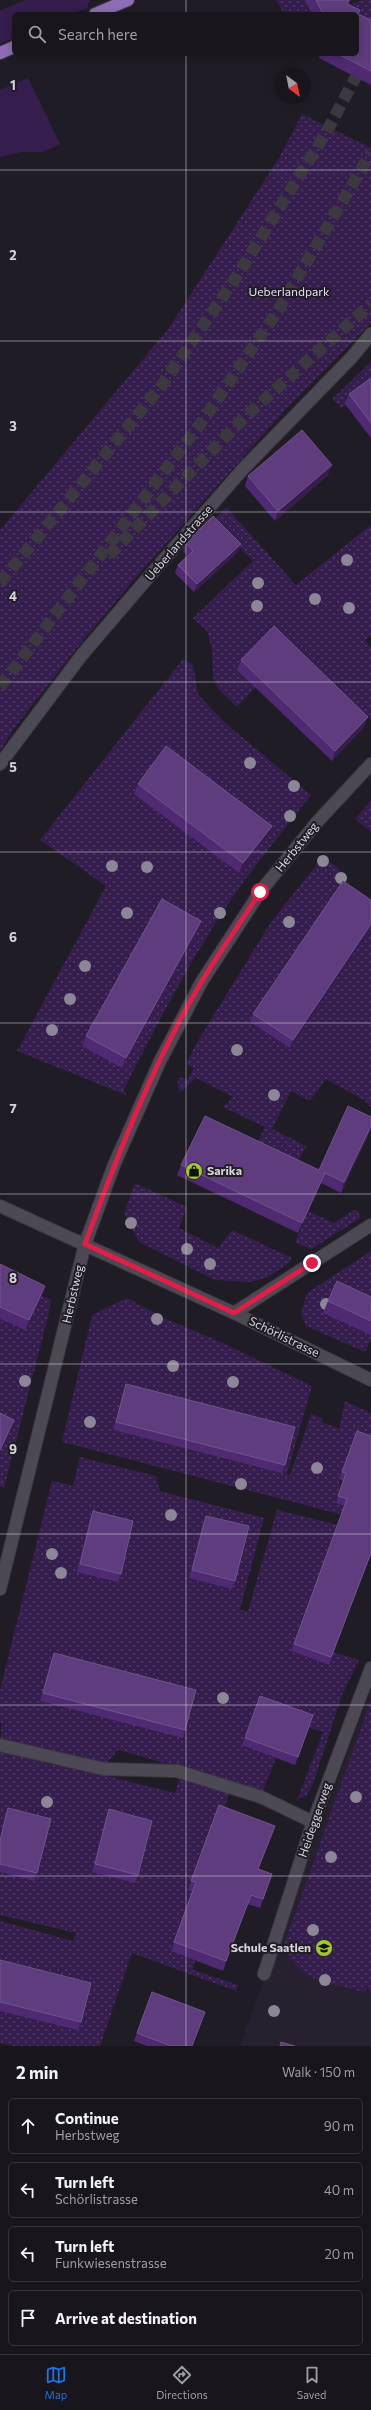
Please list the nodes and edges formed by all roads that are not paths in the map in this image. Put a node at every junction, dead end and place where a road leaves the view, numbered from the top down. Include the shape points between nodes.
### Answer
1 (124, 1) edge
2 (99, 12) edge
3 (12, 48) edge
4 (0, 53) edge
5 (371, 334) edge
6 (0, 764) edge
7 (371, 764) edge
8 (0, 1206) edge
9 (371, 1225) edge
10 (85, 1244) junction
11 (234, 1313) junction
12 (371, 1380) edge
13 (0, 1589) edge
14 (371, 1668) edge
15 (0, 1745) edge
16 (313, 1822) junction
17 (264, 1974) dead end

1 - 2 main road
3 - 4 main road
5 - 6 street, Ueberlandstrasse via 352,357 243,469 146,580 81,656
7 - 10 street, Herbstweg via 318,821 260,892 202,981 160,1062 117,1158
8 - 10 street, Schörlistrasse
9 - 11 street
10 - 11 street, Schörlistrasse
10 - 13 street, Herbstweg
11 - 12 street, Schörlistrasse
14 - 16 street, Heideggerweg
15 - 16 street via 104,1769 177,1771 261,1797
16 - 17 street, Heideggerweg

